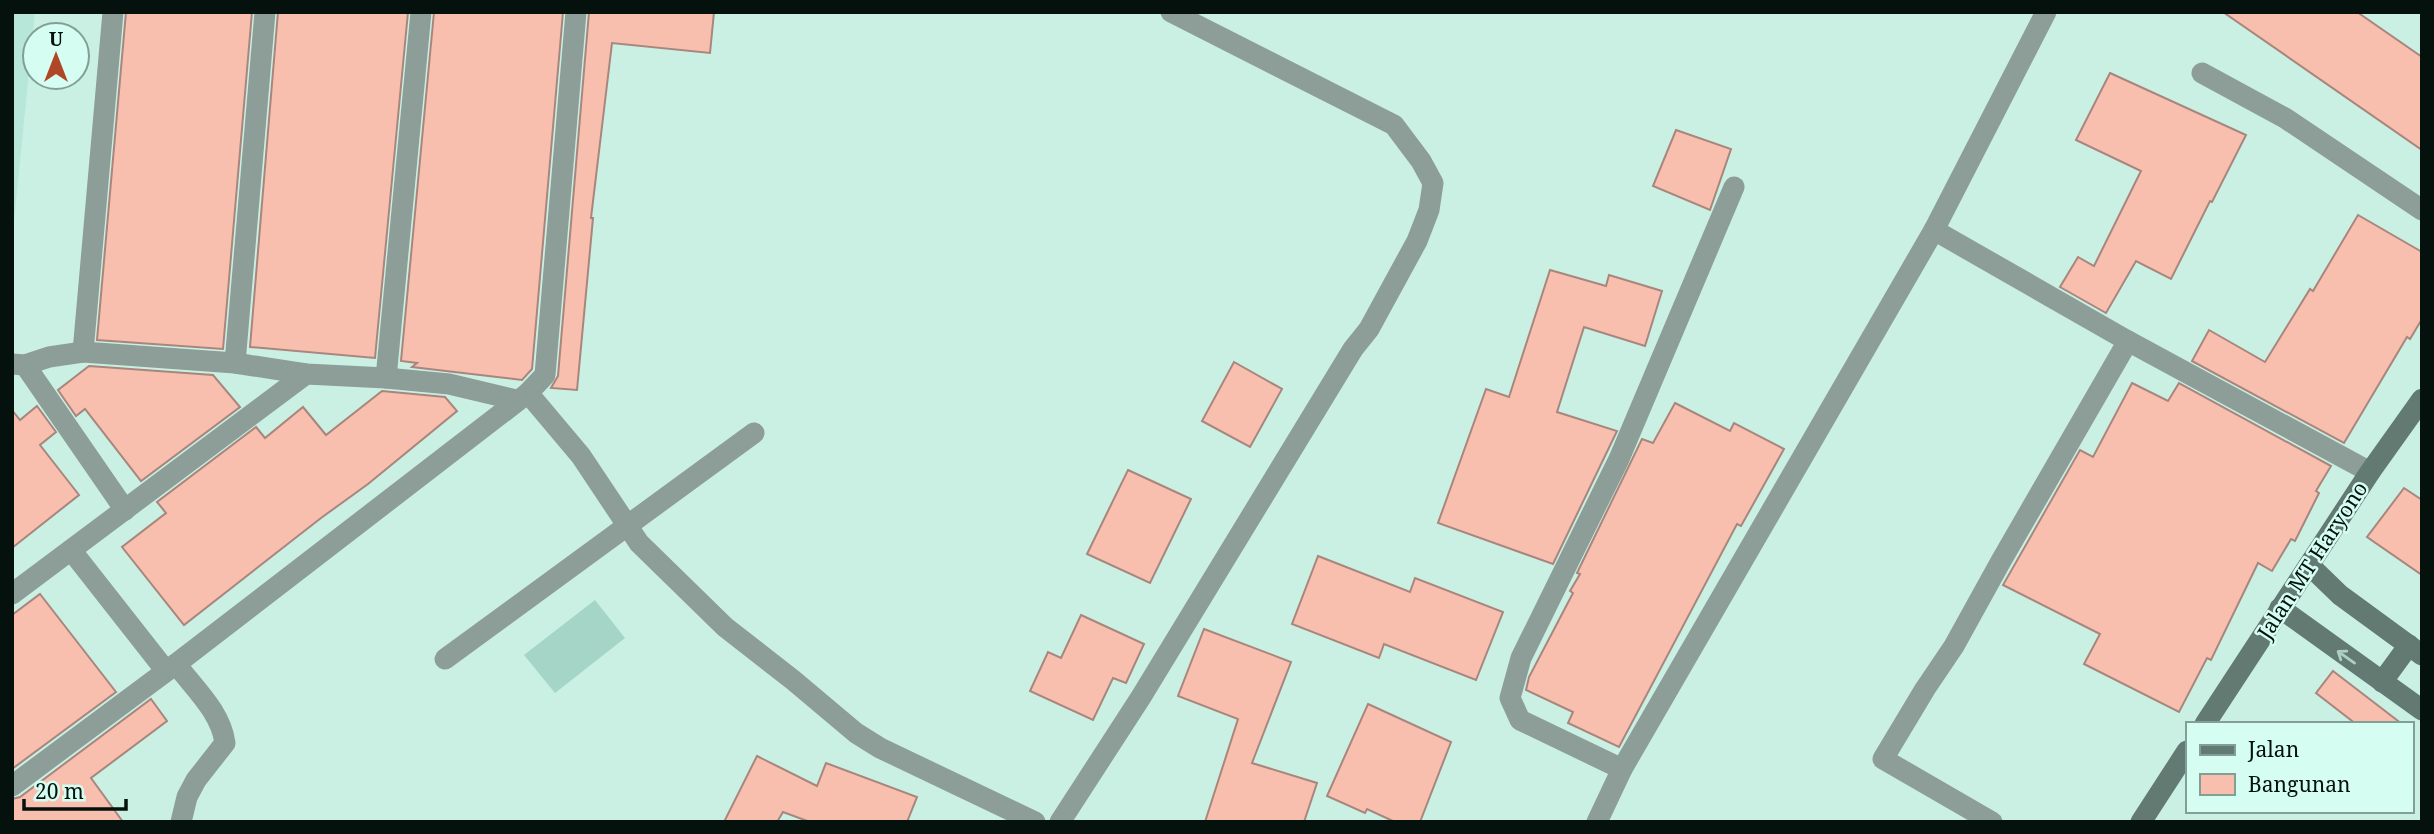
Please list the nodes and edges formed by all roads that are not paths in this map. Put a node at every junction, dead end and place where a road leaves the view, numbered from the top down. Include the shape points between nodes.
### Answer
1 (113, 12) edge
2 (265, 12) edge
3 (421, 12) edge
4 (576, 12) edge
5 (1171, 12) edge
6 (2046, 12) edge
7 (2202, 73) dead end
8 (1734, 187) dead end
9 (2422, 210) edge
10 (1934, 230) junction
11 (2129, 341) junction
12 (83, 352) junction
13 (235, 363) junction
14 (19, 364) edge
15 (306, 374) junction
16 (386, 378) junction
17 (522, 396) junction
18 (2422, 399) edge
19 (754, 433) dead end
20 (2370, 472) junction
21 (125, 510) junction
22 (627, 524) junction
23 (71, 550) junction
24 (2309, 565) junction
25 (12, 594) edge
26 (2280, 608) junction
27 (2415, 650) edge
28 (445, 659) dead end
29 (171, 667) junction
30 (2382, 682) junction
31 (2422, 710) edge
32 (2206, 722) edge
33 (2186, 753) edge
34 (1622, 769) junction
35 (12, 786) edge
36 (181, 822) edge
37 (1035, 822) edge
38 (1060, 822) edge
39 (1597, 822) edge
40 (1992, 822) edge
41 (2141, 822) edge

1 - 12 street
2 - 13 street
3 - 16 street
4 - 17 street via 545,375
5 - 38 street via 1394,125 1433,183 1417,242 1369,329
6 - 10 street
7 - 9 street via 2286,118
8 - 34 street via 1619,459 1521,657 1510,698 1520,720
10 - 11 street
10 - 34 street
11 - 20 street
11 - 40 street via 1954,646 1883,759
12 - 13 street
12 - 14 street
13 - 15 street
14 - 21 street
15 - 16 street
15 - 21 street
16 - 17 street
17 - 22 street via 581,456
17 - 29 street
18 - 20 main road, Jalan MT Haryono
19 - 22 street
20 - 24 main road, Jalan MT Haryono
21 - 23 street
22 - 28 street
22 - 37 street via 639,544 725,627 856,733
23 - 25 street
23 - 29 street
24 - 26 main road, Jalan MT Haryono
24 - 27 main road via 2340,595
30 -> 26 main road
26 - 32 main road, Jalan MT Haryono
27 - 30 main road
29 - 35 street
29 - 36 street via 216,716 225,743 195,780
30 - 31 main road
33 - 41 main road
34 - 39 street

